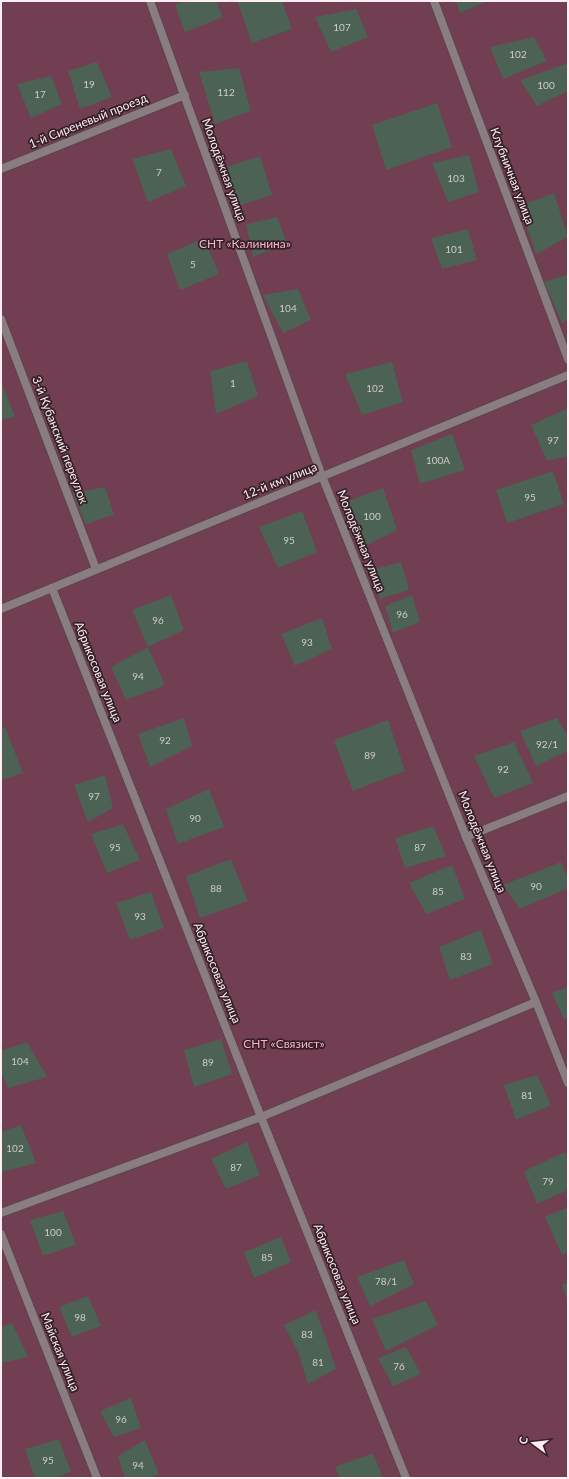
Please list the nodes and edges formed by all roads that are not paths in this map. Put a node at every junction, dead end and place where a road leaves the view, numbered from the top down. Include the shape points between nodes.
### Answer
1 (150, 1) edge
2 (434, 1) edge
3 (185, 95) junction
4 (1, 169) edge
5 (1, 319) edge
6 (568, 359) edge
7 (568, 375) edge
8 (322, 476) junction
9 (96, 569) junction
10 (52, 588) junction
11 (1, 609) edge
12 (568, 796) edge
13 (466, 837) junction
14 (536, 1002) junction
15 (568, 1084) edge
16 (261, 1116) junction
17 (1, 1213) edge
18 (1, 1234) edge
19 (97, 1478) edge
20 (406, 1478) edge

1 - 3 street, Молодёжная улица
2 - 6 street, Клубничная улица
3 - 4 street, 1-й Сиреневый проезд
3 - 8 street, Молодёжная улица
5 - 9 street, 3-й Кубанский переулок
7 - 8 street, 12-й км улица
8 - 9 street, 12-й км улица
8 - 13 street, Молодёжная улица
9 - 10 street, 12-й км улица
10 - 11 street, 12-й км улица
10 - 16 street, Абрикосовая улица
12 - 13 street
13 - 14 street, Молодёжная улица
14 - 15 street, Молодёжная улица
14 - 16 street
16 - 17 street
16 - 20 street, Абрикосовая улица
18 - 19 street, Майская улица

